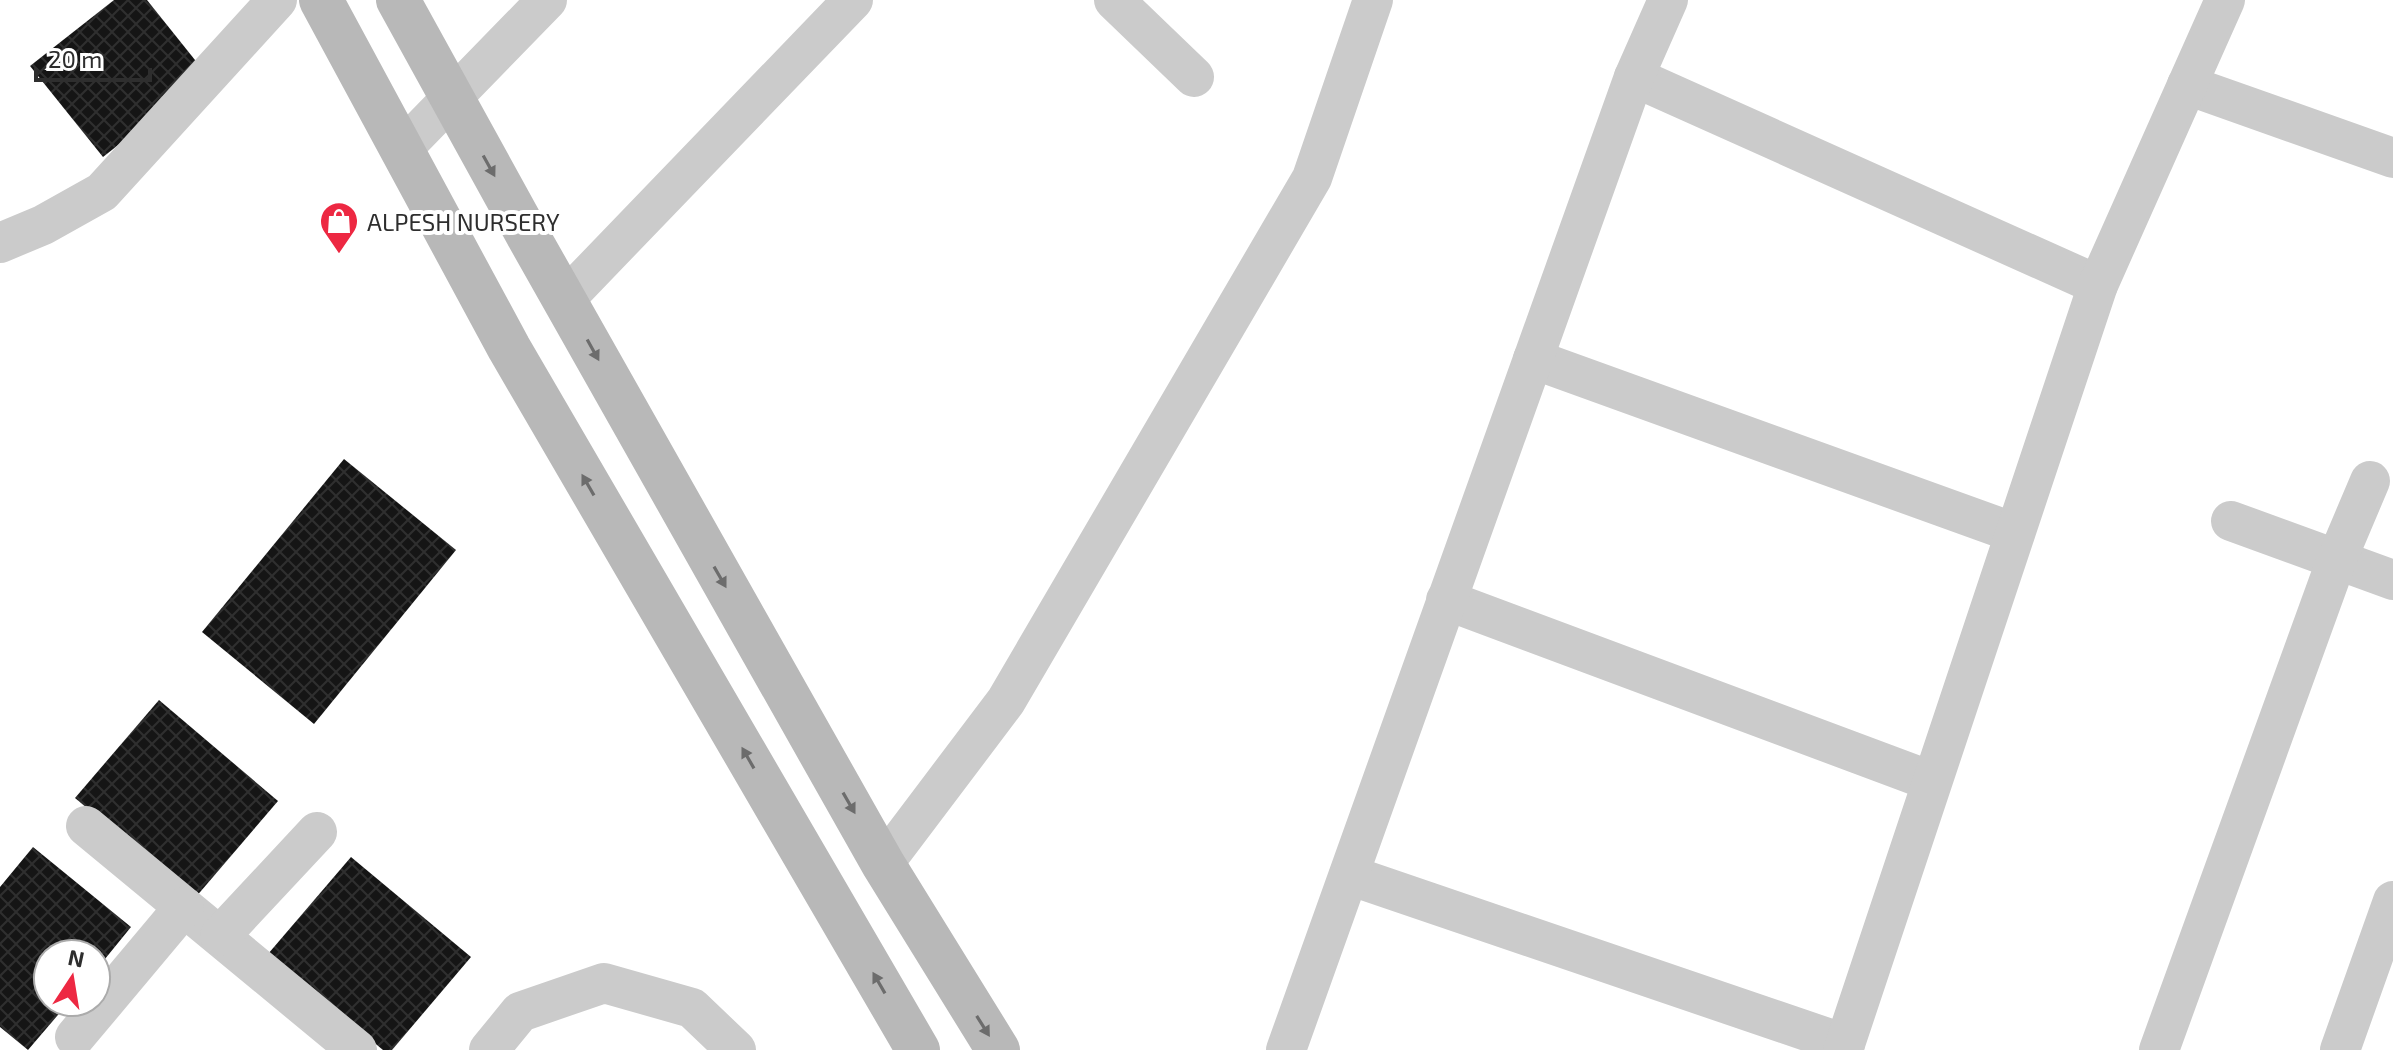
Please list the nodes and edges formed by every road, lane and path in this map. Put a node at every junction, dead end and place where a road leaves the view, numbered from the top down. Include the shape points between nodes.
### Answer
1 (277, 0) edge
2 (321, 0) edge
3 (398, 0) edge
4 (547, 0) edge
5 (853, 0) edge
6 (1114, 0) edge
7 (1373, 0) edge
8 (1668, 0) edge
9 (2225, 0) edge
10 (1194, 77) dead end
11 (1634, 77) junction
12 (2187, 85) junction
13 (451, 99) junction
14 (401, 150) junction
15 (2393, 158) edge
16 (0, 243) edge
17 (2098, 285) junction
18 (564, 300) junction
19 (1533, 359) junction
20 (2370, 481) dead end
21 (682, 508) junction
22 (2231, 521) dead end
23 (2015, 533) junction
24 (617, 535) junction
25 (2337, 559) junction
26 (2393, 580) edge
27 (1446, 600) junction
28 (1931, 781) junction
29 (86, 826) dead end
30 (317, 832) dead end
31 (883, 864) junction
32 (1349, 875) junction
33 (2393, 901) edge
34 (184, 907) junction
35 (220, 936) junction
36 (75, 1037) dead end
37 (1844, 1047) edge
38 (357, 1050) edge
39 (489, 1050) edge
40 (736, 1050) edge
41 (918, 1050) edge
42 (998, 1050) edge
43 (1286, 1050) edge
44 (2159, 1050) edge
45 (2340, 1050) edge

1 - 16 street via 102,192
2 - 14 street
3 - 13 street
4 - 13 street
5 - 18 street
6 - 10 street
7 - 31 street via 1312,178 1006,701
8 - 11 street
9 - 12 street
11 - 17 street
11 - 19 street
12 - 15 street
12 - 17 street
13 - 14 street
13 -> 18 street
24 -> 14 street
17 - 23 street
18 -> 21 street
19 - 23 street
19 - 27 street
20 - 25 street
21 - 24 street
21 -> 31 street
22 - 25 street
23 - 28 street
41 -> 24 street
25 - 26 street
25 - 44 street
27 - 28 street
27 - 32 street
28 - 37 street
29 - 34 street
30 - 35 street
31 -> 42 street
32 - 37 street
32 - 43 street
33 - 45 street
34 - 35 street
34 - 36 street
35 - 38 street
39 - 40 street via 520,1012 604,983 692,1008

